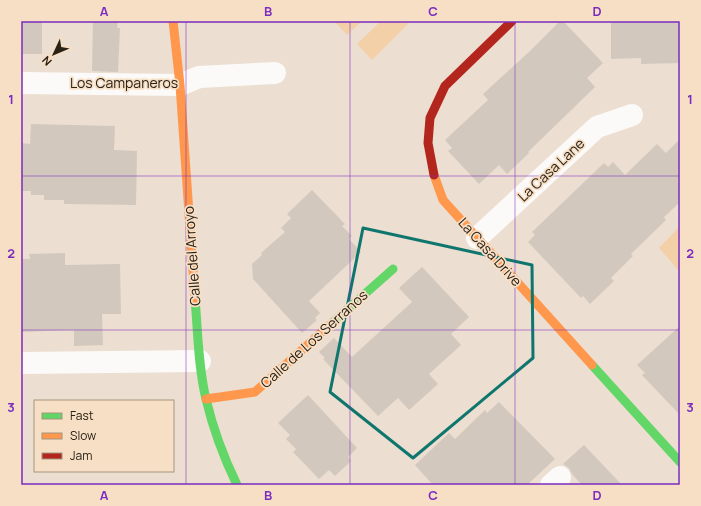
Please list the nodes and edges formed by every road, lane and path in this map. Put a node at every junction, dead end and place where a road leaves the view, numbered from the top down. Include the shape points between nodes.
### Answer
1 (173, 21) edge
2 (512, 21) edge
3 (275, 73) dead end
4 (21, 83) edge
5 (180, 85) junction
6 (632, 115) dead end
7 (477, 238) junction
8 (393, 269) dead end
9 (200, 361) junction
10 (21, 363) edge
11 (206, 399) junction
12 (680, 462) edge
13 (237, 485) edge

1 - 5 street, Calle del Arroyo
2 - 7 street, La Casa Drive via 445,86 430,118 428,144 432,171 443,200
3 - 5 street, Los Campaneros via 199,77
4 - 5 street, Los Campaneros
5 - 9 street, Calle del Arroyo
6 - 7 street, La Casa Lane via 597,127
7 - 12 street, La Casa Drive
8 - 11 street, Calle de Los Serranos via 255,392
9 - 10 street
9 - 11 street, Calle del Arroyo
11 - 13 street, Calle del Arroyo via 224,458

